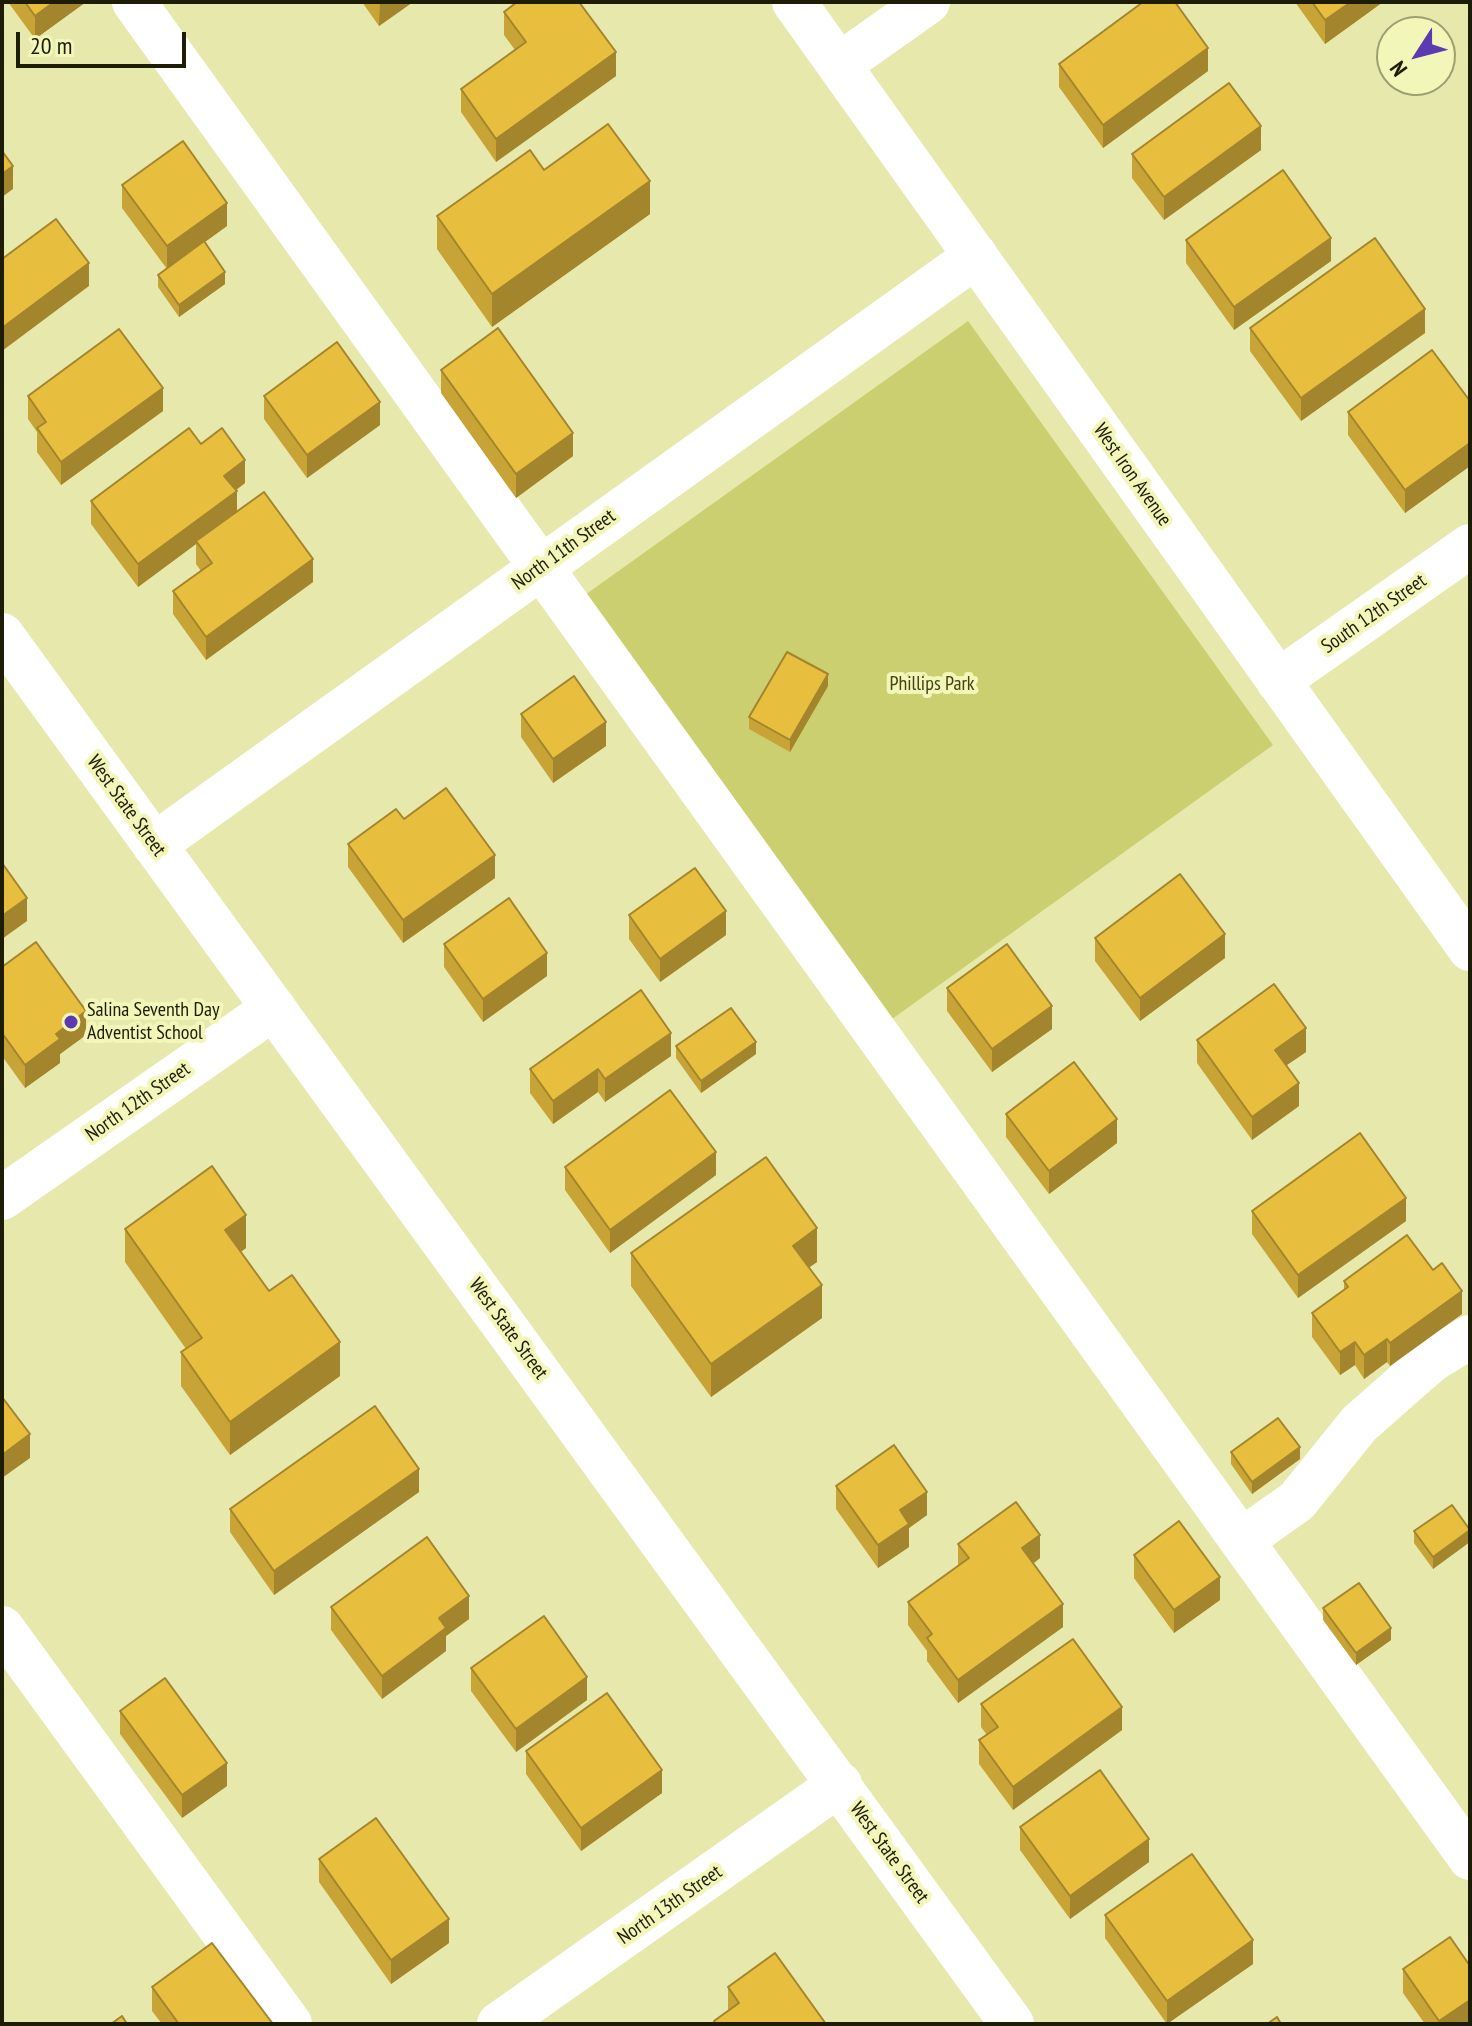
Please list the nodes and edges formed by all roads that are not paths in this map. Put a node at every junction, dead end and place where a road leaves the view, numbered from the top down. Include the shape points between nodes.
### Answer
1 (134, 2) edge
2 (794, 2) edge
3 (928, 2) edge
4 (839, 65) junction
5 (976, 256) junction
6 (1470, 546) edge
7 (541, 566) junction
8 (2, 635) edge
9 (1278, 681) junction
10 (154, 845) junction
11 (1470, 949) edge
12 (274, 1008) junction
13 (2, 1198) edge
14 (1470, 1337) edge
15 (1242, 1540) junction
16 (2, 1628) edge
17 (840, 1784) junction
18 (1470, 1858) edge
19 (290, 2024) edge
20 (499, 2024) edge
21 (1012, 2024) edge

1 - 7 street
2 - 4 street, West Iron Avenue
3 - 4 street
4 - 5 street, West Iron Avenue
5 - 7 street, North 11th Street
5 - 9 street, West Iron Avenue
6 - 9 street, South 12th Street
7 - 10 street, North 11th Street
7 - 15 street
8 - 10 street, West State Street
9 - 11 street, West Iron Avenue
10 - 12 street, West State Street
12 - 13 street, North 12th Street
12 - 17 street, West State Street
14 - 15 street via 1432,1360 1359,1424 1297,1501
15 - 18 street
16 - 19 street
17 - 20 street, North 13th Street
17 - 21 street, West State Street

